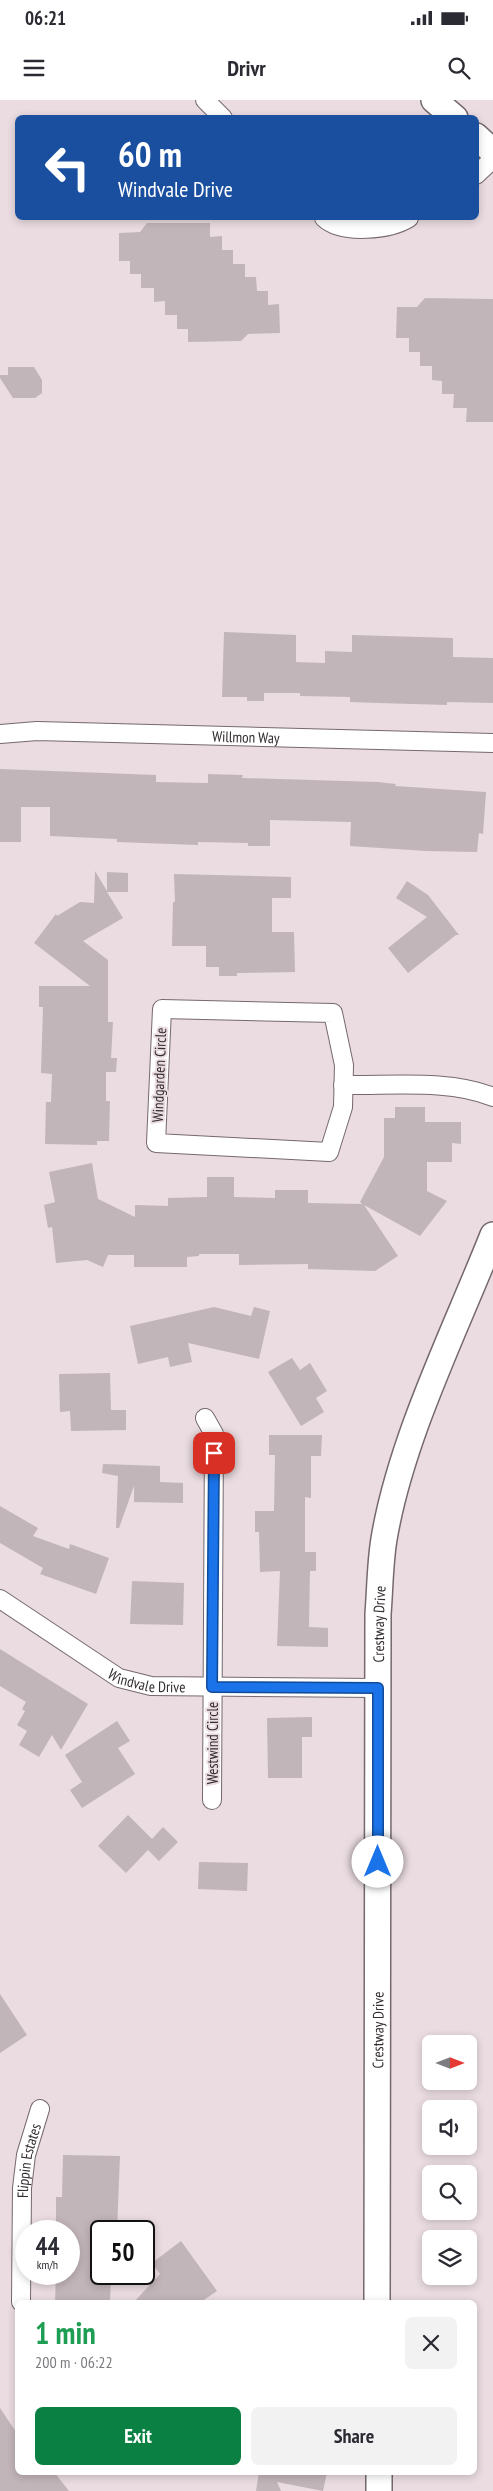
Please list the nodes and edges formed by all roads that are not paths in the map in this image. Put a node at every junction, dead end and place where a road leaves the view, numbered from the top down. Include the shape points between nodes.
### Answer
1 (205, 100) edge
2 (220, 115) edge
3 (485, 148) edge
4 (479, 166) edge
5 (327, 220) edge
6 (406, 220) edge
7 (0, 734) edge
8 (493, 743) edge
9 (343, 1085) junction
10 (493, 1097) edge
11 (493, 1235) edge
12 (205, 1418) dead end
13 (0, 1599) edge
14 (212, 1687) junction
15 (378, 1688) junction
16 (212, 1800) dead end
17 (40, 2109) dead end
18 (21, 2300) edge
19 (377, 2300) edge
20 (379, 2475) edge
21 (379, 2491) edge

1 - 2 street
3 - 4 street
5 - 6 street via 354,229 379,228
7 - 8 street, Willmon Way via 37,731
9 - 9 street, Windgarden Circle via 343,1107 329,1152 156,1143 162,1009 333,1013 344,1065
9 - 10 street via 450,1086 476,1090
11 - 15 main road, Crestway Drive via 415,1428 398,1480 384,1539 378,1614
12 - 14 street, Westwind Circle via 214,1434
13 - 14 street, Windvale Drive via 119,1678 151,1686
14 - 15 street, Windvale Drive
14 - 16 street, Westwind Circle
15 - 19 main road, Crestway Drive
17 - 18 street, Flippin Estates via 26,2155 22,2188
20 - 21 main road

